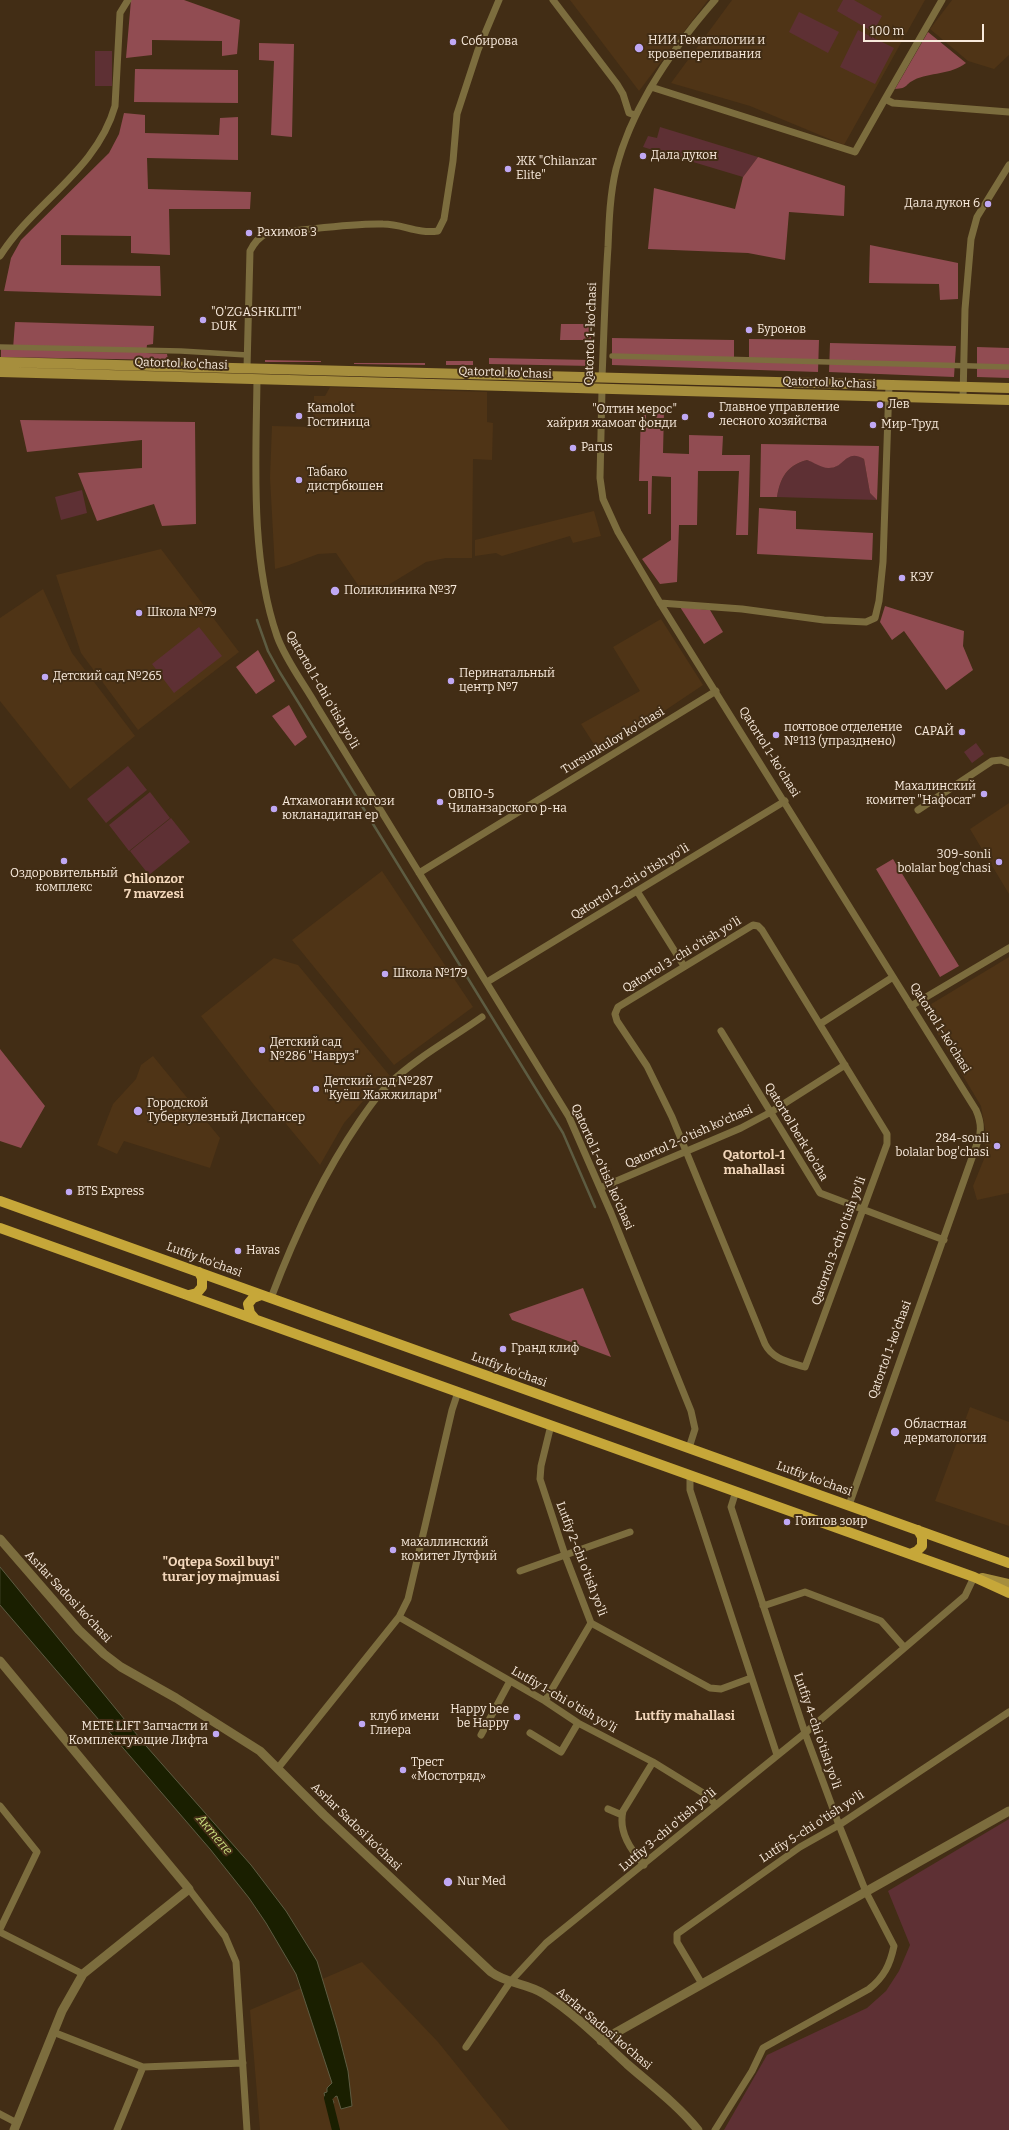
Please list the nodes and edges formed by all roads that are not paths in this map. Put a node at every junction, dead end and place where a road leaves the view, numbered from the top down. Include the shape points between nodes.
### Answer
1 (128, 0) edge
2 (499, 0) edge
3 (554, 0) edge
4 (715, 0) edge
5 (942, 0) edge
6 (651, 87) junction
7 (885, 99) junction
8 (1009, 112) edge
9 (636, 115) junction
10 (1009, 165) edge
11 (0, 256) edge
12 (0, 347) edge
13 (247, 355) junction
14 (612, 356) dead end
15 (0, 362) edge
16 (964, 365) junction
17 (1009, 366) edge
18 (252, 368) junction
19 (0, 372) edge
20 (482, 374) junction
21 (602, 377) junction
22 (252, 379) junction
23 (889, 385) junction
24 (482, 386) junction
25 (963, 387) junction
26 (1009, 388) edge
27 (602, 389) junction
28 (888, 397) junction
29 (963, 400) junction
30 (1009, 400) edge
31 (660, 602) junction
32 (716, 691) junction
33 (1009, 763) edge
34 (784, 801) junction
35 (918, 810) dead end
36 (419, 873) junction
37 (637, 891) junction
38 (1009, 948) edge
39 (684, 966) junction
40 (893, 977) junction
41 (487, 982) junction
42 (911, 1006) junction
43 (482, 1017) dead end
44 (820, 1024) junction
45 (721, 1031) dead end
46 (845, 1065) junction
47 (771, 1112) junction
48 (687, 1152) junction
49 (600, 1188) junction
50 (0, 1201) edge
51 (862, 1209) junction
52 (0, 1228) edge
53 (944, 1240) junction
54 (199, 1272) junction
55 (261, 1294) junction
56 (189, 1295) junction
57 (271, 1298) junction
58 (255, 1319) junction
59 (458, 1392) junction
60 (551, 1425) junction
61 (689, 1448) junction
62 (690, 1475) junction
63 (736, 1491) junction
64 (849, 1505) junction
65 (918, 1530) junction
66 (630, 1532) dead end
67 (0, 1539) edge
68 (910, 1554) junction
69 (565, 1555) junction
70 (1009, 1563) edge
71 (520, 1571) dead end
72 (974, 1576) junction
73 (1009, 1584) edge
74 (1009, 1593) edge
75 (763, 1606) junction
76 (399, 1617) junction
77 (591, 1623) junction
78 (904, 1647) junction
79 (0, 1661) edge
80 (751, 1678) junction
81 (510, 1681) junction
82 (545, 1701) junction
83 (1009, 1712) edge
84 (578, 1723) junction
85 (530, 1733) dead end
86 (805, 1733) junction
87 (481, 1735) dead end
88 (777, 1755) junction
89 (653, 1762) junction
90 (278, 1768) junction
91 (716, 1805) junction
92 (0, 1806) edge
93 (608, 1808) dead end
94 (1009, 1811) edge
95 (622, 1814) junction
96 (839, 1825) junction
97 (644, 1865) junction
98 (189, 1889) junction
99 (866, 1892) junction
100 (0, 1930) edge
101 (84, 1974) junction
102 (510, 1982) junction
103 (702, 1984) junction
104 (53, 2032) junction
105 (602, 2040) junction
106 (466, 2047) dead end
107 (243, 2063) junction
108 (143, 2067) junction
109 (0, 2114) edge
110 (15, 2126) edge
111 (117, 2130) edge
112 (247, 2130) edge
113 (698, 2130) edge
114 (715, 2130) edge

1 - 11 street via 120,13 115,106 112,116 82,166 13,236
2 - 13 street via 478,50 457,114 444,219 438,232 424,233 385,224 267,233 262,236 250,251
3 - 9 street via 617,84 623,94 628,113
4 - 6 street, Qatortol 1-ko'chasi via 675,50
5 - 7 street
6 - 7 street via 855,152
6 - 9 street, Qatortol 1-ko'chasi
7 - 8 street via 893,103
9 - 21 street, Qatortol 1-ko'chasi via 616,167 612,192
10 - 16 street via 977,217 974,228 969,258
12 - 13 street
13 - 18 street
14 - 16 street
15 - 18 main road, Qatortol ko'chasi
16 - 17 street
16 - 25 street
18 - 20 main road, Qatortol ko'chasi
18 - 22 main road
19 - 22 main road, Qatortol ko'chasi
20 - 21 main road, Qatortol ko'chasi
20 - 24 main road
21 - 23 main road, Qatortol ko'chasi
21 - 27 main road, Qatortol 1-ko'chasi
22 - 24 main road, Qatortol ko'chasi
22 - 36 street, Qatortol 1-chi o'tish yo'li via 259,549 264,588 277,638
23 - 25 main road, Qatortol ko'chasi
23 - 28 street
24 - 27 main road, Qatortol ko'chasi
25 - 26 main road, Qatortol ko'chasi
25 - 29 street
27 - 28 main road, Qatortol ko'chasi
27 - 31 street, Qatortol 1-ko'chasi via 600,473 603,499 616,527
28 - 29 main road, Qatortol ko'chasi
28 - 31 street via 883,562 877,615 874,619 866,622 824,620 736,608
29 - 30 main road, Qatortol ko'chasi
31 - 32 street, Qatortol 1-ko'chasi
32 - 34 street, Qatortol 1-ko'chasi
32 - 36 street, Tursunkulov ko'chasi
33 - 35 street via 1001,760 992,761
34 - 37 street, Qatortol 2-chi o'tish yo'li
34 - 40 street, Qatortol 1-ko'chasi
36 - 41 street, Qatortol 1-o'tish ko'chasi
37 - 39 street
37 - 41 street, Qatortol 2-chi o'tish yo'li
38 - 42 street
39 - 44 street, Qatortol 3-chi o'tish yo'li via 745,928 757,925 764,932
39 - 48 street, Qatortol 3-chi o'tish yo'li via 618,1007 615,1014 657,1085
40 - 42 street, Qatortol 1-ko'chasi
40 - 44 street
41 - 49 street, Qatortol 1-o'tish ko'chasi via 570,1117
42 - 53 street, Qatortol 1-ko'chasi via 976,1110 980,1125 979,1138
43 - 57 street via 397,1077 372,1104 342,1147 318,1193 291,1246
44 - 46 street, Qatortol 3-chi o'tish yo'li
45 - 47 street, Qatortol berk ko'cha
46 - 47 street, Qatortol 2-o'tish ko'chasi
46 - 51 street, Qatortol 3-chi o'tish yo'li via 887,1134 887,1144
47 - 48 street, Qatortol 2-o'tish ko'chasi via 736,1131
47 - 51 street, Qatortol berk ko'cha via 820,1193
48 - 49 street, Qatortol 2-o'tish ko'chasi
48 - 51 street, Qatortol 3-chi o'tish yo'li via 765,1344 777,1358 805,1368
49 - 61 street, Qatortol 1-o'tish ko'chasi via 691,1410 695,1429
50 - 54 main road, Lutfiy ko'chasi
51 - 53 street, Qatortol berk ko'cha
52 - 56 main road
53 - 64 street, Qatortol 1-ko'chasi
54 - 55 main road, Lutfiy ko'chasi
54 - 56 main road via 202,1287 197,1293
55 - 57 main road, Lutfiy ko'chasi
55 - 58 main road via 248,1304
56 - 58 main road
57 - 61 main road, Lutfiy ko'chasi
58 - 59 main road
59 - 60 main road
59 - 76 street via 408,1599
60 - 62 main road
60 - 69 street, Lutfiy 2-chi o'tish yo'li via 540,1479
61 - 64 main road, Lutfiy ko'chasi
62 - 63 main road
62 - 80 street via 690,1490
63 - 68 main road
63 - 75 street, Lutfiy 4-chi o'tish yo'li via 731,1507
64 - 65 main road, Lutfiy ko'chasi
65 - 68 main road via 922,1537 922,1546
65 - 70 main road, Lutfiy ko'chasi
66 - 69 street
67 - 90 street, Asrlar Sadosi ko‘chasi via 75,1625 104,1654 121,1667 252,1746
68 - 72 main road
69 - 71 street
69 - 77 street, Lutfiy 2-chi o'tish yo'li
72 - 73 main road
72 - 74 main road
72 - 78 street, Lutfiy 3-chi o'tish yo'li via 965,1596
75 - 78 street via 805,1592 881,1621
75 - 86 street, Lutfiy 4-chi o'tish yo'li
76 - 81 street, Lutfiy 1-chi o'tish yo'li
76 - 90 street
77 - 80 street, Lutfiy 2-chi o'tish yo'li via 710,1688 721,1689
77 - 82 street
78 - 86 street, Lutfiy 3-chi o'tish yo'li
79 - 98 street
80 - 88 street
81 - 82 street, Lutfiy 1-chi o'tish yo'li
81 - 87 street
82 - 84 street, Lutfiy 1-chi o'tish yo'li
83 - 96 street, Lutfiy 5-chi o'tish yo'li
84 - 85 street via 561,1752
84 - 89 street, Lutfiy 1-chi o'tish yo'li
86 - 88 street, Lutfiy 3-chi o'tish yo'li
86 - 96 street, Lutfiy 4-chi o'tish yo'li
88 - 91 street, Lutfiy 3-chi o'tish yo'li
89 - 91 street, Lutfiy 1-chi o'tish yo'li via 708,1796
89 - 95 street
90 - 102 street, Asrlar Sadosi ko‘chasi via 324,1815 491,1972
91 - 97 street, Lutfiy 3-chi o'tish yo'li
92 - 100 street via 37,1852
93 - 95 street
94 - 99 street
95 - 97 street via 625,1837
96 - 99 street, Lutfiy 4-chi o'tish yo'li
96 - 103 street, Lutfiy 5-chi o'tish yo'li via 800,1847 677,1934 678,1942
97 - 102 street, Lutfiy 3-chi o'tish yo'li via 546,1943
98 - 101 street
98 - 107 street via 222,1931 235,1956
99 - 103 street
99 - 114 street, Lutfiy 4-chi o'tish yo'li via 894,1946 885,1973 869,1989 763,2048 752,2072
100 - 101 street
101 - 104 street via 72,1992
102 - 105 street, Asrlar Sadosi ko‘chasi via 541,1992
102 - 106 street, Lutfiy 3-chi o'tish yo'li
103 - 105 street
104 - 108 street
104 - 110 street
105 - 113 street, Asrlar Sadosi ko‘chasi via 681,2111
107 - 108 street
107 - 112 street
108 - 111 street
109 - 110 street

